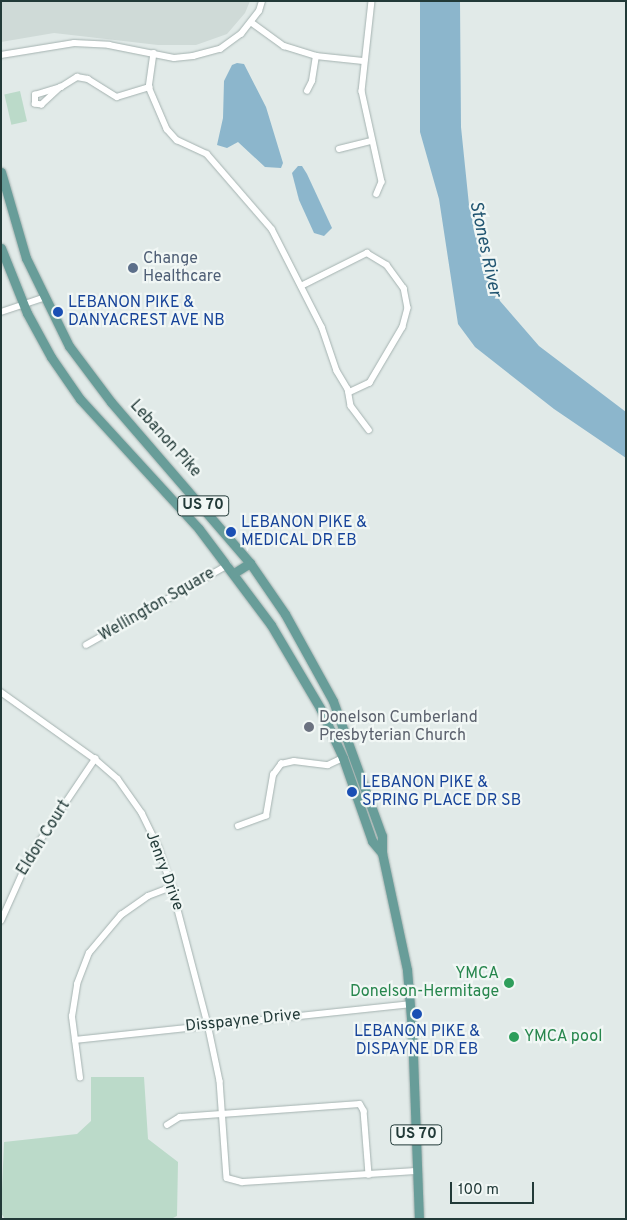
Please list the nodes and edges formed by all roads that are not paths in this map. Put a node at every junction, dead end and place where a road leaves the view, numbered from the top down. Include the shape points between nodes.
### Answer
1 (262, 1) edge
2 (372, 1) edge
3 (252, 22) junction
4 (154, 53) junction
5 (1, 55) edge
6 (316, 56) junction
7 (363, 61) junction
8 (149, 86) junction
9 (61, 87) dead end
10 (307, 91) dead end
11 (372, 141) junction
12 (340, 149) dead end
13 (1, 172) edge
14 (377, 194) dead end
15 (1, 248) edge
16 (301, 286) junction
17 (43, 298) junction
18 (23, 304) junction
19 (1, 312) edge
20 (349, 392) junction
21 (369, 430) dead end
22 (250, 563) junction
23 (228, 565) junction
24 (234, 573) junction
25 (86, 645) dead end
26 (322, 682) junction
27 (309, 689) junction
28 (2, 694) edge
29 (343, 758) junction
30 (96, 759) junction
31 (238, 826) dead end
32 (382, 854) junction
33 (172, 887) junction
34 (1, 921) edge
35 (411, 1004) junction
36 (208, 1024) junction
37 (74, 1040) junction
38 (80, 1078) dead end
39 (221, 1114) junction
40 (167, 1125) dead end
41 (417, 1171) junction
42 (369, 1175) junction
43 (419, 1219) edge

1 - 3 street
2 - 7 street
3 - 4 street via 220,49 174,58
3 - 6 street via 284,46
4 - 5 street via 74,43
4 - 8 street
6 - 7 street
6 - 10 street
7 - 11 street via 362,91
8 - 9 street via 117,97 80,77
8 - 16 street via 156,109 172,136 207,154 260,214 272,229
11 - 12 street
11 - 14 street via 382,182
13 - 17 main road, Lebanon Pike / US 70 via 26,258
15 - 18 main road, Lebanon Pike / US 70
16 - 20 street
16 - 20 street via 367,253 387,264 404,288 408,308 403,328 370,383
17 - 18 street
17 - 22 main road, Lebanon Pike / US 70 via 69,346 98,385
18 - 19 street
18 - 23 main road, Lebanon Pike / US 70 via 51,357 80,399
20 - 21 street via 354,413
22 - 24 main road
22 - 26 main road, Lebanon Pike / US 70 via 285,614
23 - 24 main road, Lebanon Pike / US 70
23 - 25 street, Wellington Square
24 - 27 main road, Lebanon Pike / US 70 via 271,625
26 - 27 main road
26 - 32 main road, Lebanon Pike / US 70 via 370,795 382,836
27 - 29 main road, Lebanon Pike / US 70
28 - 30 street, Jenry Drive
29 - 31 street via 328,765 294,761 281,764 273,775 266,816
29 - 32 main road, Lebanon Pike / US 70 via 372,841
30 - 33 street, Jenry Drive via 126,789 142,814 159,848
30 - 34 street, Eldon Court via 31,854
32 - 35 main road, Lebanon Pike / US 70
33 - 36 street, Jenry Drive
33 - 37 street via 127,910 94,946 75,992
35 - 36 street, Disspayne Drive
35 - 41 main road, Lebanon Pike / US 70
36 - 37 street, Disspayne Drive
36 - 39 street, Jenry Drive via 220,1081
37 - 38 street
39 - 40 street via 180,1117
39 - 42 street, Jenry Drive via 224,1170 227,1178 233,1181
39 - 42 street via 360,1104
41 - 42 street
41 - 43 main road, Lebanon Pike / US 70

